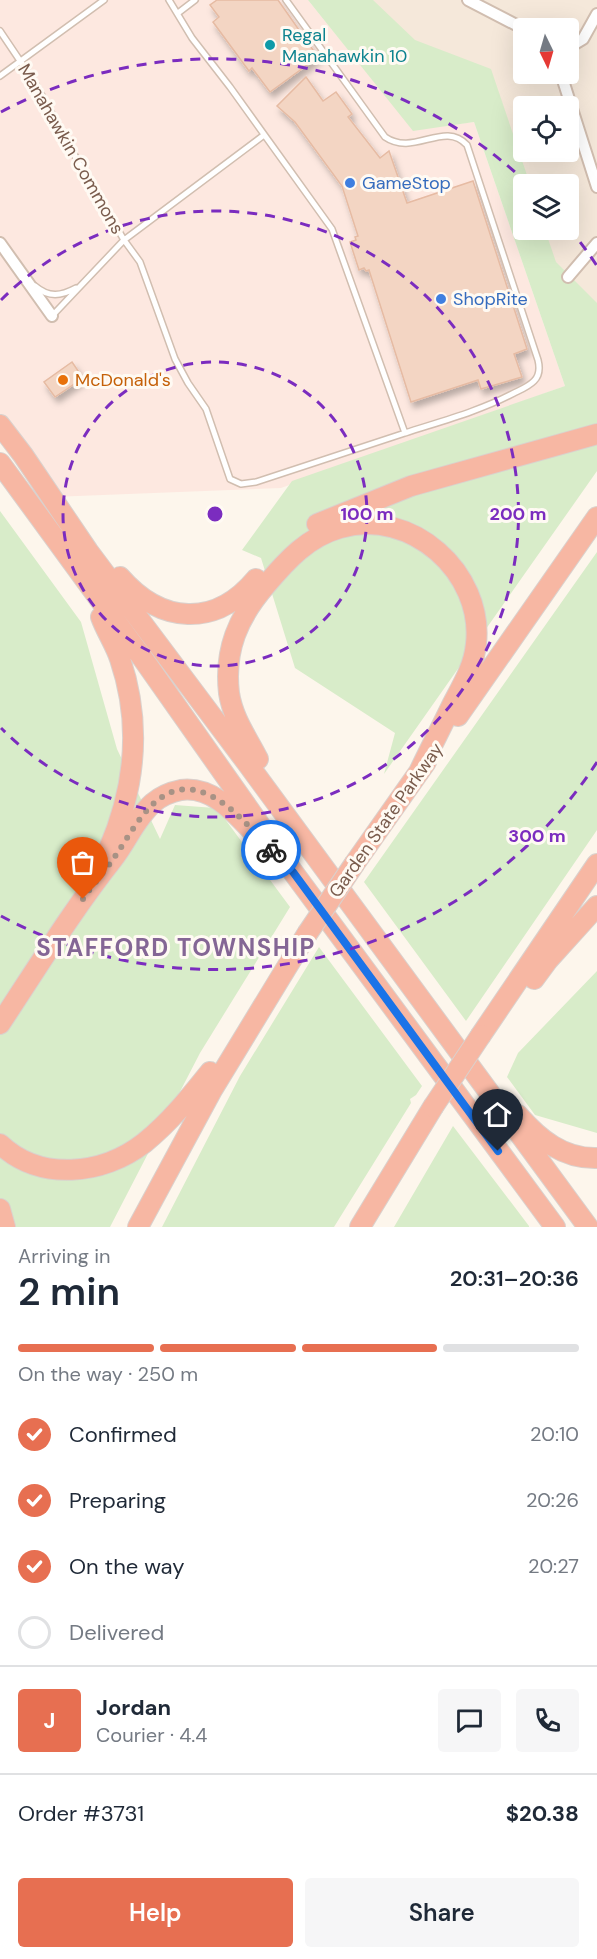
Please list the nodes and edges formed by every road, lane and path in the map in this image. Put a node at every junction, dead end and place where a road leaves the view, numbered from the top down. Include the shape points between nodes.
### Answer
1 (104, 0) edge
2 (170, 0) edge
3 (195, 0) edge
4 (286, 0) edge
5 (468, 0) edge
6 (178, 13) junction
7 (597, 14) edge
8 (513, 23) edge
9 (0, 31) edge
10 (579, 41) edge
11 (22, 60) junction
12 (0, 76) edge
13 (564, 84) edge
14 (264, 135) junction
15 (597, 187) edge
16 (124, 240) junction
17 (0, 243) edge
18 (597, 243) edge
19 (18, 266) junction
20 (568, 277) dead end
21 (80, 286) junction
22 (51, 316) joint
23 (0, 425) edge
24 (405, 433) junction
25 (597, 434) edge
26 (0, 463) edge
27 (52, 497) junction
28 (597, 517) edge
29 (91, 588) junction
30 (419, 772) junction
31 (277, 803) junction
32 (597, 864) edge
33 (293, 872) junction
34 (95, 881) junction
35 (597, 906) edge
36 (0, 1024) edge
37 (246, 1032) junction
38 (481, 1035) junction
39 (478, 1077) junction
40 (0, 1144) edge
41 (597, 1158) edge
42 (526, 1189) junction
43 (0, 1209) edge
44 (6, 1227) edge
45 (138, 1227) edge
46 (360, 1227) edge
47 (539, 1227) edge
48 (555, 1227) edge
49 (588, 1227) edge

1 - 11 lane
2 - 6 lane
3 - 6 lane
4 - 24 lane via 385,137 405,144 445,135 462,140 467,146 538,360 538,375 525,387 493,404
5 - 8 street
6 - 14 lane
7 - 10 street
9 - 11 lane, Manahawkin Commons
11 - 12 lane
11 - 16 lane, Manahawkin Commons
13 - 15 street
14 - 16 lane
14 - 24 lane via 332,229
16 - 21 lane, Manahawkin Commons
16 - 24 lane via 140,262 175,359 206,409 230,479 241,484 256,482
17 - 19 street
18 - 20 street
19 - 21 lane via 49,294 65,294
19 - 22 street
21 - 22 lane, Manahawkin Commons
23 - 27 highway
25 - 27 highway via 411,486 328,519 290,541 233,601 198,614 161,609 137,594
26 - 29 highway
27 - 31 highway
28 - 30 highway, Garden State Parkway
29 - 33 highway
29 - 34 highway via 123,668 134,738 126,803
30 - 31 highway via 472,664 477,633 471,600 452,566 420,538 382,525 342,527 305,544 282,566 244,612 231,646 229,685 234,713
30 - 37 highway, Garden State Parkway, bridge via 307,934
31 - 39 highway
32 - 38 highway
33 - 34 highway via 223,803 204,793 184,790 166,794 152,804
33 - 42 highway
34 - 36 highway
35 - 38 highway via 548,960 515,1006
37 - 40 highway via 178,1111 144,1143 119,1158 84,1168 57,1170 24,1161
37 - 45 highway, Garden State Parkway
38 - 46 highway, bridge
39 - 41 highway via 542,1139 571,1155
39 - 49 highway
42 - 47 highway
42 - 48 highway
43 - 44 highway

